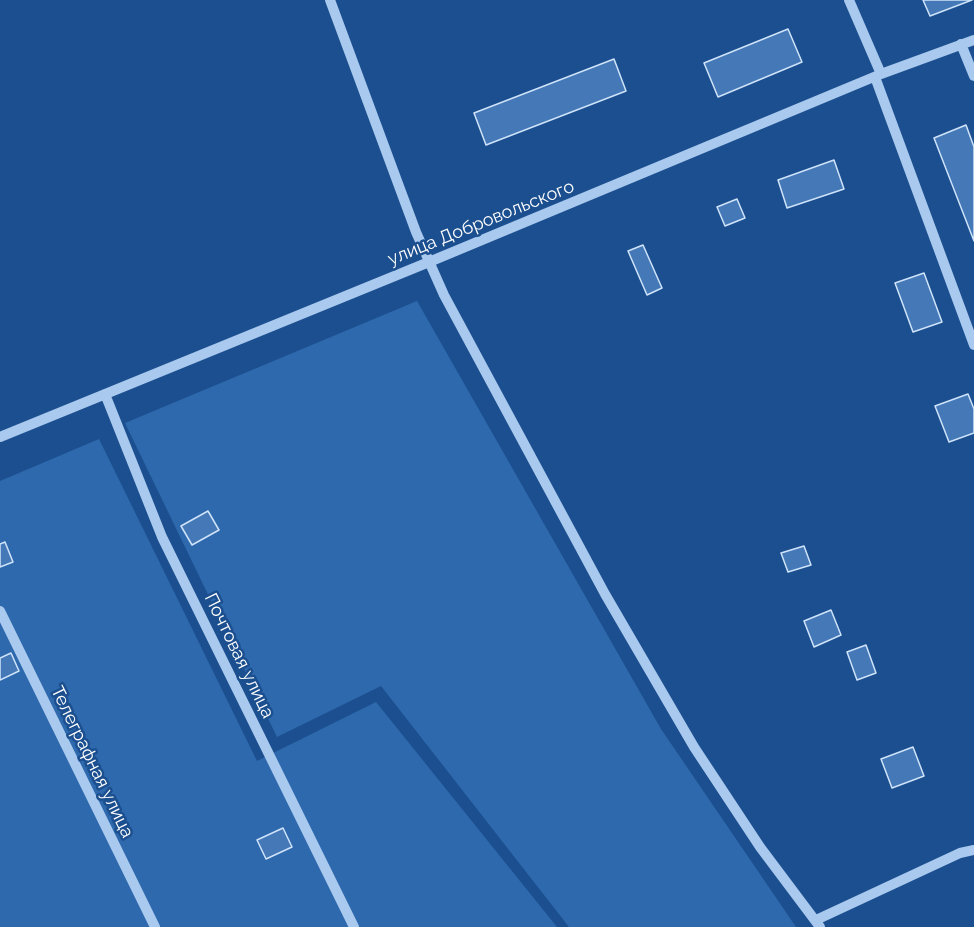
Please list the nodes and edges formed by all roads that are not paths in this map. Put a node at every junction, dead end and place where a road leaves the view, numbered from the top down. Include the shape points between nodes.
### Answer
1 (330, 0) edge
2 (849, 0) edge
3 (974, 40) edge
4 (962, 44) junction
5 (878, 76) junction
6 (974, 76) edge
7 (429, 262) junction
8 (973, 342) edge
9 (105, 394) junction
10 (0, 437) edge
11 (0, 611) edge
12 (974, 850) edge
13 (818, 924) edge
14 (155, 927) edge
15 (354, 927) edge

1 - 7 street
2 - 5 street
3 - 4 street, улица Добровольского
4 - 5 street, улица Добровольского
4 - 6 street
5 - 7 street, улица Добровольского
5 - 8 street
7 - 9 street, улица Добровольского
7 - 13 street via 605,594 694,747 760,847
9 - 10 street, улица Добровольского
9 - 15 street, Почтовая улица via 162,537
11 - 14 street, Телеграфная улица
12 - 13 street via 960,853

